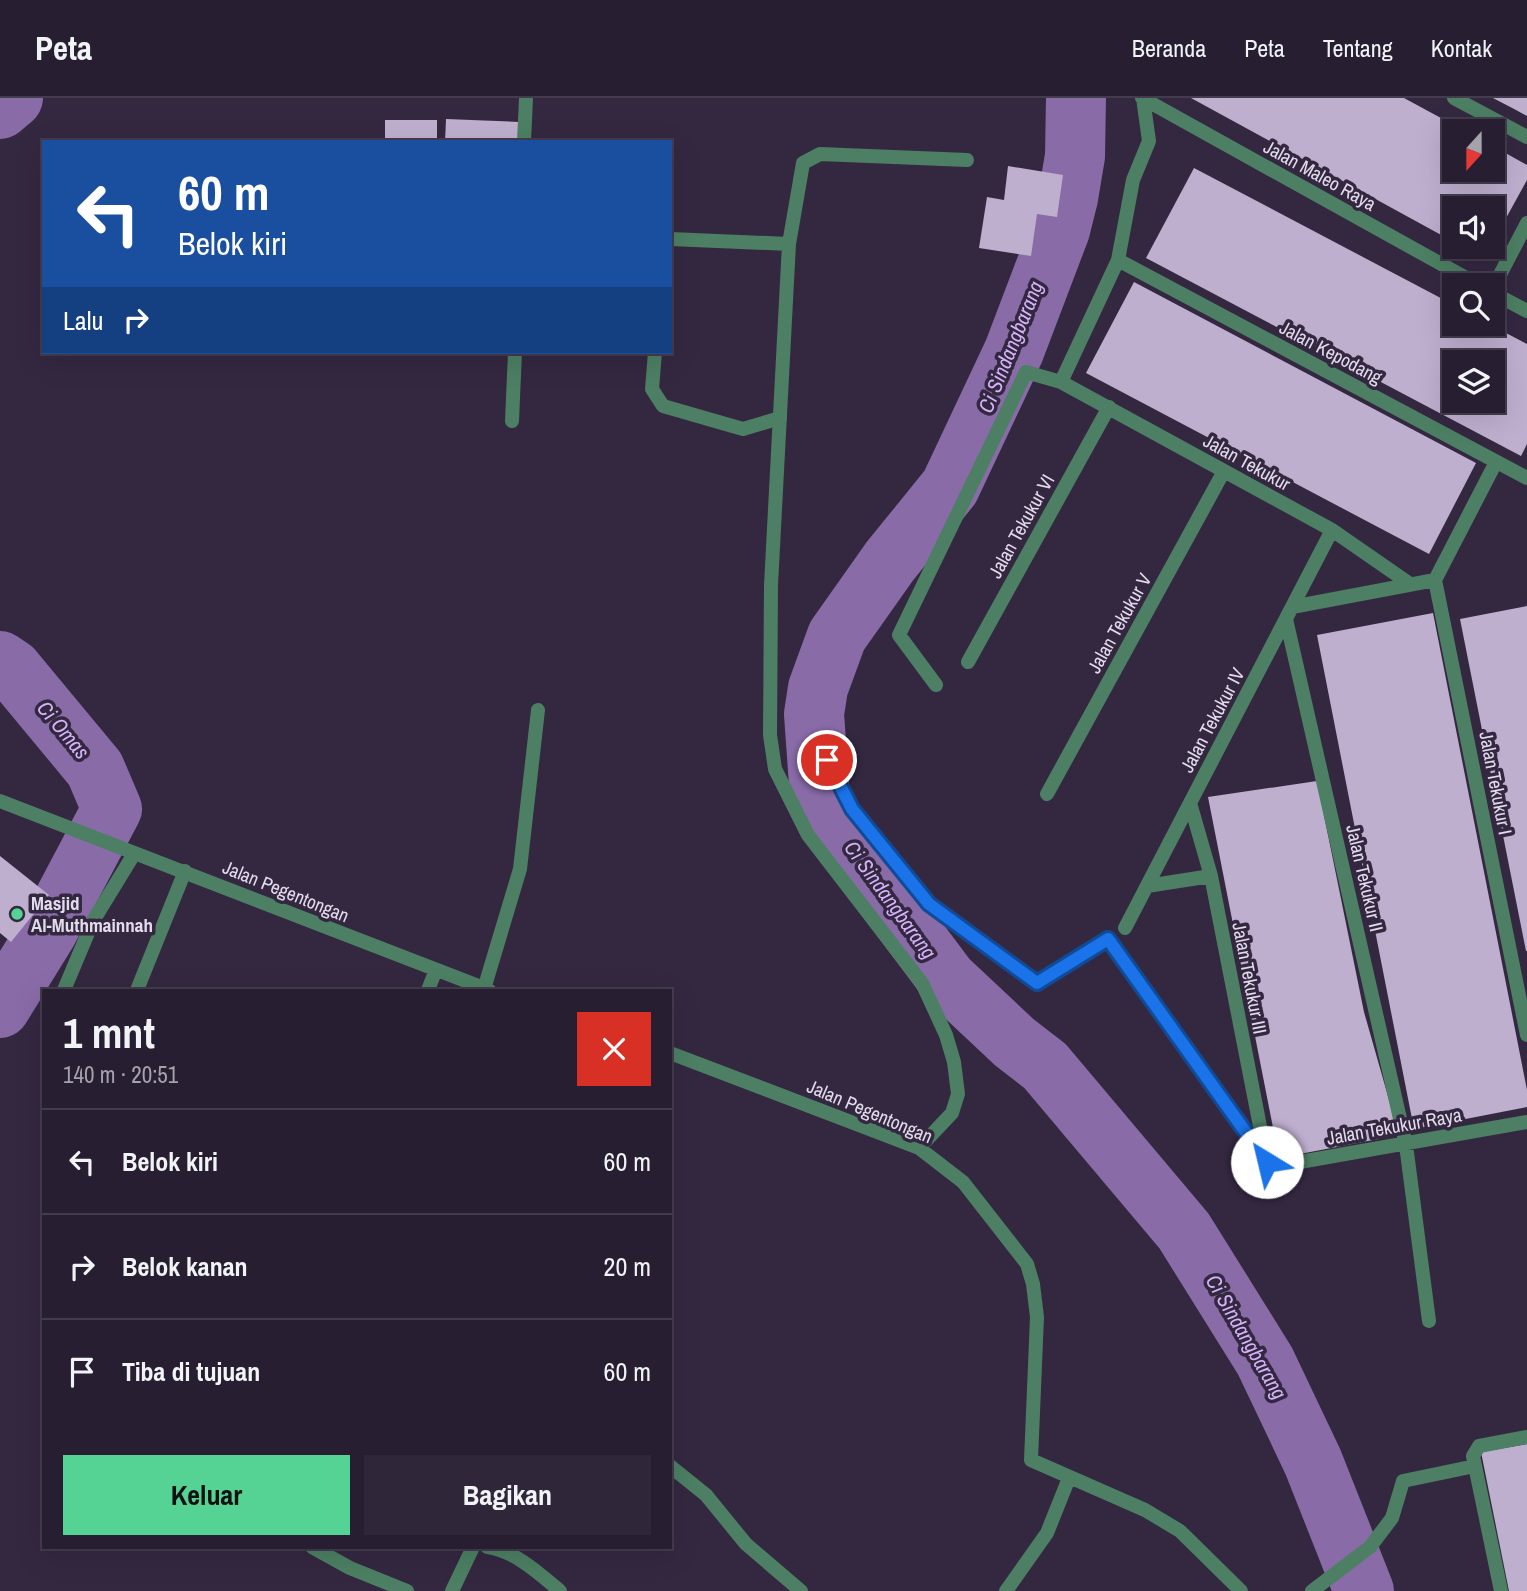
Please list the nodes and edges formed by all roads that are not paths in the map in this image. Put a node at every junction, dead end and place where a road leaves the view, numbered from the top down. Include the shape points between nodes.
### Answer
1 (526, 98) edge
2 (1143, 98) edge
3 (1454, 98) edge
4 (1527, 137) edge
5 (524, 140) edge
6 (967, 160) dead end
7 (1527, 223) edge
8 (672, 239) edge
9 (789, 244) junction
10 (1118, 260) junction
11 (1457, 273) edge
12 (1502, 273) edge
13 (1505, 297) edge
14 (1527, 311) edge
15 (515, 354) edge
16 (655, 354) edge
17 (1061, 382) junction
18 (1108, 407) junction
19 (780, 418) junction
20 (512, 421) dead end
21 (1496, 462) junction
22 (1224, 471) junction
23 (1527, 478) edge
24 (1332, 530) junction
25 (1435, 580) junction
26 (1410, 583) junction
27 (1289, 613) junction
28 (968, 663) dead end
29 (936, 685) dead end
30 (537, 710) dead end
31 (827, 760) dead end
32 (1047, 794) dead end
33 (0, 801) edge
34 (1190, 803) junction
35 (134, 855) junction
36 (185, 871) junction
37 (1211, 876) junction
38 (1147, 886) junction
39 (1125, 928) dead end
40 (435, 972) junction
41 (64, 989) edge
42 (138, 989) edge
43 (428, 989) edge
44 (483, 989) edge
45 (486, 989) edge
46 (1527, 1035) edge
47 (672, 1054) edge
48 (1527, 1122) edge
49 (1406, 1145) junction
50 (919, 1148) junction
51 (1267, 1162) junction
52 (1429, 1321) dead end
53 (1527, 1437) edge
54 (1475, 1466) junction
55 (672, 1468) edge
56 (1069, 1478) junction
57 (316, 1549) edge
58 (472, 1549) edge
59 (499, 1549) edge
60 (407, 1591) edge
61 (452, 1591) edge
62 (560, 1591) edge
63 (800, 1591) edge
64 (1006, 1591) edge
65 (1241, 1591) edge
66 (1312, 1591) edge
67 (1501, 1591) edge

1 - 5 street
2 - 10 street via 1149,141 1133,180
2 - 11 street, Jalan Maleo Raya
3 - 4 street
6 - 9 street via 820,154 808,158 799,172
7 - 12 street
8 - 9 street
9 - 19 street
10 - 17 street
10 - 21 street, Jalan Kepodang
13 - 14 street
15 - 20 street
16 - 19 street via 652,389 663,406 743,429
17 - 18 street, Jalan Tekukur
17 - 29 street, Jalan Tekukur via 1026,372 899,635
18 - 22 street, Jalan Tekukur
18 - 28 street, Jalan Tekukur VI
19 - 50 street via 771,585 770,735 775,769 789,802 827,862 922,983 946,1035 958,1094 952,1113
21 - 23 street, Jalan Kepodang
21 - 25 street
22 - 24 street, Jalan Tekukur
22 - 32 street, Jalan Tekukur V
24 - 26 street, Jalan Tekukur
24 - 27 street, Jalan Tekukur IV
25 - 26 street
25 - 46 street, Jalan Tekukur I
26 - 27 street
27 - 34 street, Jalan Tekukur IV
27 - 49 street, Jalan Tekukur II
30 - 45 street via 520,869
31 - 51 street via 852,809 929,904 1037,983 1108,939
33 - 35 street, Jalan Pegentongan
34 - 37 street, Jalan Tekukur III
34 - 38 street, Jalan Tekukur IV
35 - 36 street, Jalan Pegentongan
35 - 41 street via 93,921
36 - 40 street, Jalan Pegentongan
36 - 42 street
37 - 38 street
37 - 51 street, Jalan Tekukur III
38 - 39 street, Jalan Tekukur IV
40 - 43 street
40 - 44 street, Jalan Pegentongan
47 - 50 street, Jalan Pegentongan
48 - 49 street, Jalan Tekukur Raya
49 - 51 street, Jalan Tekukur Raya via 1294,1163
49 - 52 street, Jalan Tekukur II
50 - 56 street, Jalan Pegentongan via 964,1182 1027,1264 1037,1317 1031,1460
53 - 54 street via 1479,1446 1473,1456
54 - 66 street via 1403,1481 1392,1518 1370,1547
54 - 67 street
55 - 63 street via 706,1495 746,1544
56 - 64 street via 1047,1534
56 - 65 street via 1145,1510 1180,1531
57 - 60 street
58 - 61 street
59 - 62 street

